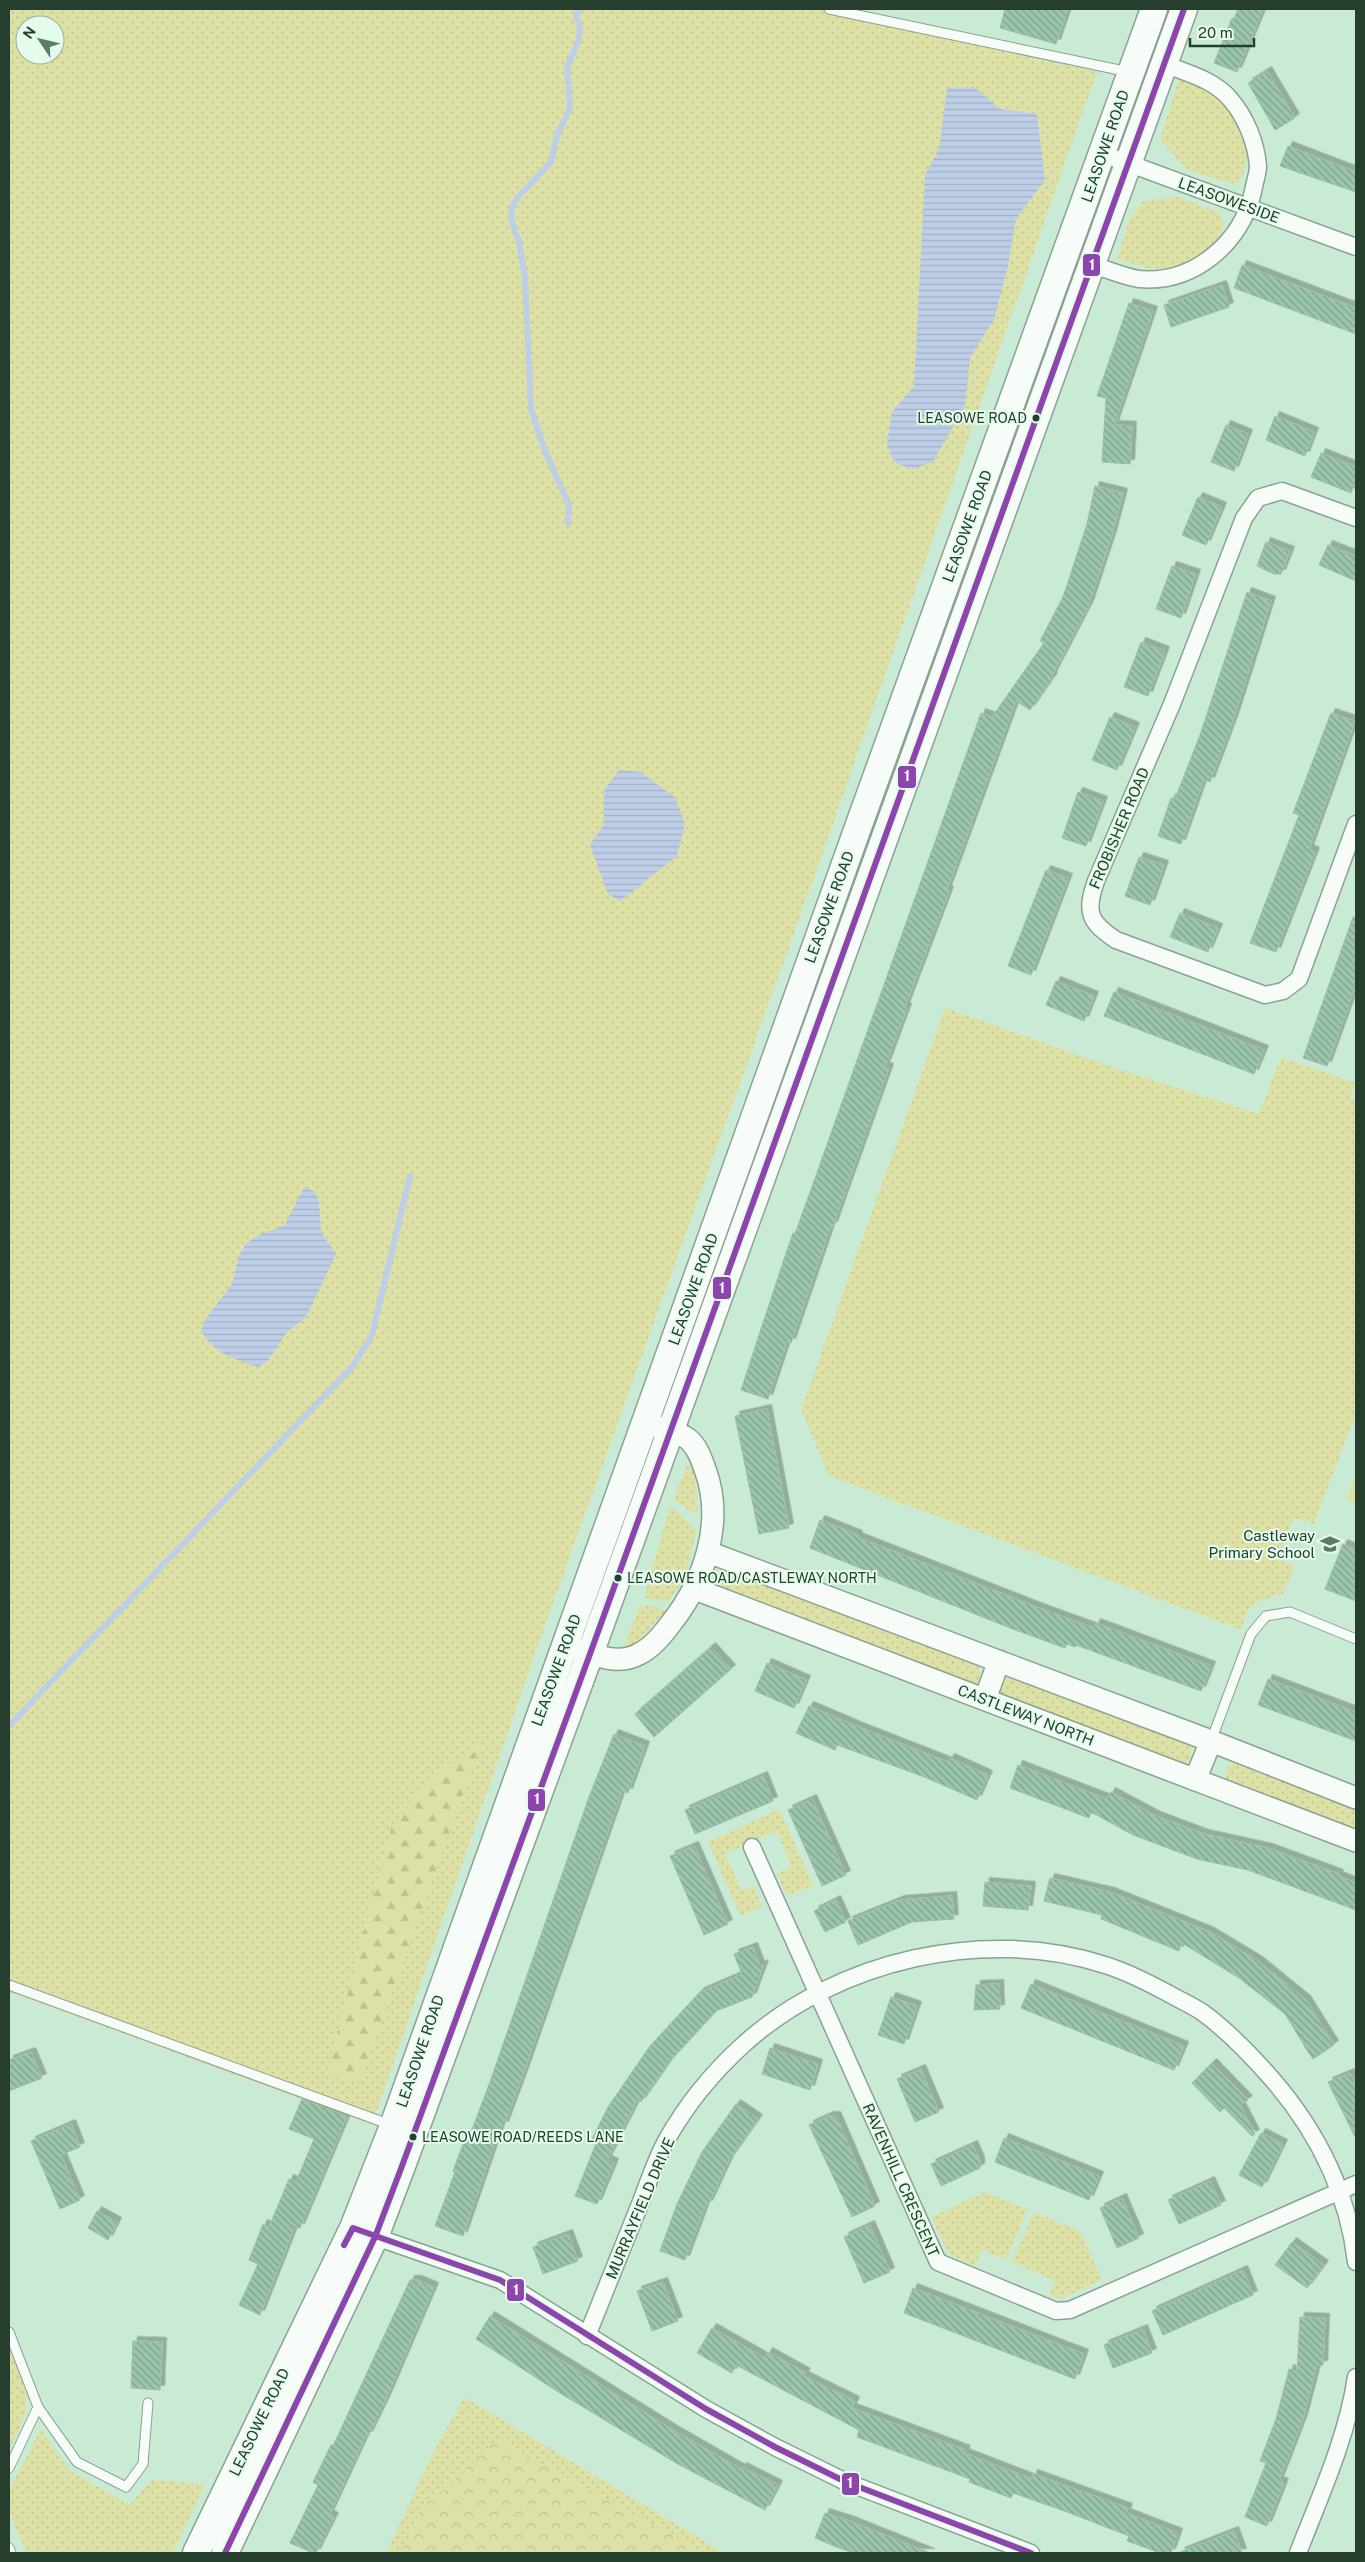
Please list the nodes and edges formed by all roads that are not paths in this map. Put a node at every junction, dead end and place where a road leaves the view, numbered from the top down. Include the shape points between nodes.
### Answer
1 (829, 9) edge
2 (1154, 9) edge
3 (1184, 9) edge
4 (1164, 64) junction
5 (1131, 72) junction
6 (1102, 154) junction
7 (1128, 163) junction
8 (1249, 208) junction
9 (1356, 247) edge
10 (1092, 265) junction
11 (1356, 518) edge
12 (1355, 831) edge
13 (645, 1423) junction
14 (670, 1432) junction
15 (708, 1552) junction
16 (695, 1589) junction
17 (1356, 1639) edge
18 (565, 1644) junction
19 (590, 1654) junction
20 (999, 1661) junction
21 (985, 1699) junction
22 (1211, 1741) junction
23 (1195, 1780) junction
24 (1356, 1798) edge
25 (1356, 1842) edge
26 (752, 1847) dead end
27 (9, 1986) edge
28 (816, 1994) junction
29 (404, 2129) junction
30 (1356, 2184) edge
31 (1340, 2191) junction
32 (364, 2232) junction
33 (1356, 2262) edge
34 (9, 2332) edge
35 (587, 2336) junction
36 (1356, 2378) edge
37 (148, 2403) dead end
38 (38, 2407) junction
39 (9, 2468) edge
40 (9, 2548) edge
41 (11, 2553) edge
42 (196, 2553) edge
43 (225, 2553) edge
44 (1031, 2553) edge
45 (1298, 2553) edge

1 - 5 lane
2 - 5 main road, LEASOWE ROAD
3 - 4 main road, LEASOWE ROAD
4 - 7 main road, LEASOWE ROAD
4 - 8 street via 1212,84 1230,98 1242,114 1252,135 1258,167
5 - 6 main road, LEASOWE ROAD
6 - 7 street, LEASOWESIDE
6 - 13 main road, LEASOWE ROAD
7 - 8 street, LEASOWESIDE
7 - 10 main road, LEASOWE ROAD
8 - 9 street, LEASOWESIDE
8 - 10 street via 1232,236 1214,257 1200,266 1158,278 1138,279
10 - 14 main road, LEASOWE ROAD
11 - 12 street, FROBISHER ROAD via 1282,491 1258,498 1244,518 1172,704 1096,881 1090,898 1090,917 1116,940 1265,995 1283,991 1299,980
13 - 14 street
13 - 18 main road, LEASOWE ROAD
14 - 15 street, LEASOWE ROAD via 687,1439 701,1456 712,1489
14 - 19 main road, LEASOWE ROAD
15 - 16 street, LEASOWE ROAD
15 - 20 street
16 - 19 street, LEASOWE ROAD via 663,1634 639,1655 611,1660
16 - 21 street, CASTLEWAY NORTH
17 - 22 lane via 1290,1612 1266,1616 1251,1634
18 - 19 street
18 - 29 main road, LEASOWE ROAD
19 - 29 main road, LEASOWE ROAD
20 - 21 street
20 - 22 street
21 - 23 street, CASTLEWAY NORTH
22 - 23 street
22 - 24 street
23 - 25 street, CASTLEWAY NORTH
26 - 28 street, RAVENHILL CRESCENT
27 - 29 lane
28 - 31 street, MURRAYFIELD DRIVE via 858,1974 900,1960 973,1950 1009,1949 1105,1964 1154,1985 1202,2012 1251,2055 1294,2105 1319,2146
28 - 31 street, RAVENHILL CRESCENT via 938,2262 1056,2311 1070,2310
28 - 35 street, MURRAYFIELD DRIVE via 782,2014 743,2044 700,2089 665,2143
29 - 32 main road, LEASOWE ROAD
30 - 31 street, RAVENHILL CRESCENT
31 - 33 street, MURRAYFIELD DRIVE
32 - 35 street via 500,2280
32 - 42 main road, LEASOWE ROAD
32 - 43 main road, LEASOWE ROAD
34 - 38 lane
35 - 44 street via 706,2409 846,2482
36 - 45 street via 1342,2437
37 - 38 lane via 143,2464 126,2488 77,2462
38 - 39 lane
40 - 41 lane

